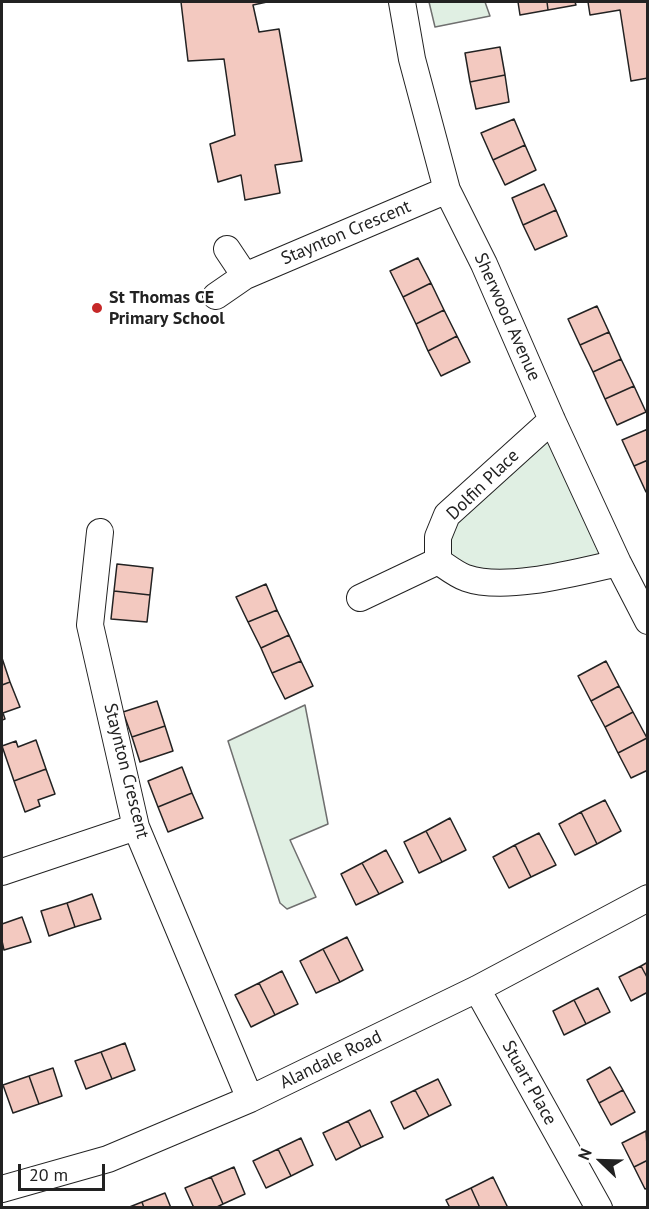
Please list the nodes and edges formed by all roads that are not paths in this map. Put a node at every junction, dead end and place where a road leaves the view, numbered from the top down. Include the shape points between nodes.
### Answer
1 (402, 2) edge
2 (447, 190) junction
3 (227, 249) dead end
4 (245, 276) junction
5 (216, 297) dead end
6 (552, 420) junction
7 (100, 532) dead end
8 (438, 561) junction
9 (618, 563) junction
10 (360, 598) dead end
11 (648, 621) edge
12 (136, 827) junction
13 (2, 873) edge
14 (648, 898) edge
15 (477, 989) junction
16 (250, 1099) junction
17 (2, 1190) edge
18 (599, 1208) edge

1 - 2 street, Sherwood Avenue via 412,59
2 - 4 street, Staynton Crescent
2 - 6 street, Sherwood Avenue
3 - 4 street
4 - 5 street, Staynton Crescent
6 - 8 street, Dolfin Place via 447,515 438,537
6 - 9 street, Sherwood Avenue
7 - 12 street, Staynton Crescent via 90,625
8 - 9 street via 465,578 487,582 559,575
8 - 10 street
9 - 11 street, Sherwood Avenue
12 - 13 street
12 - 16 street, Staynton Crescent
14 - 15 street, Alandale Road
15 - 16 street, Alandale Road
15 - 18 street, Stuart Place
16 - 17 street, Alandale Road via 108,1159

